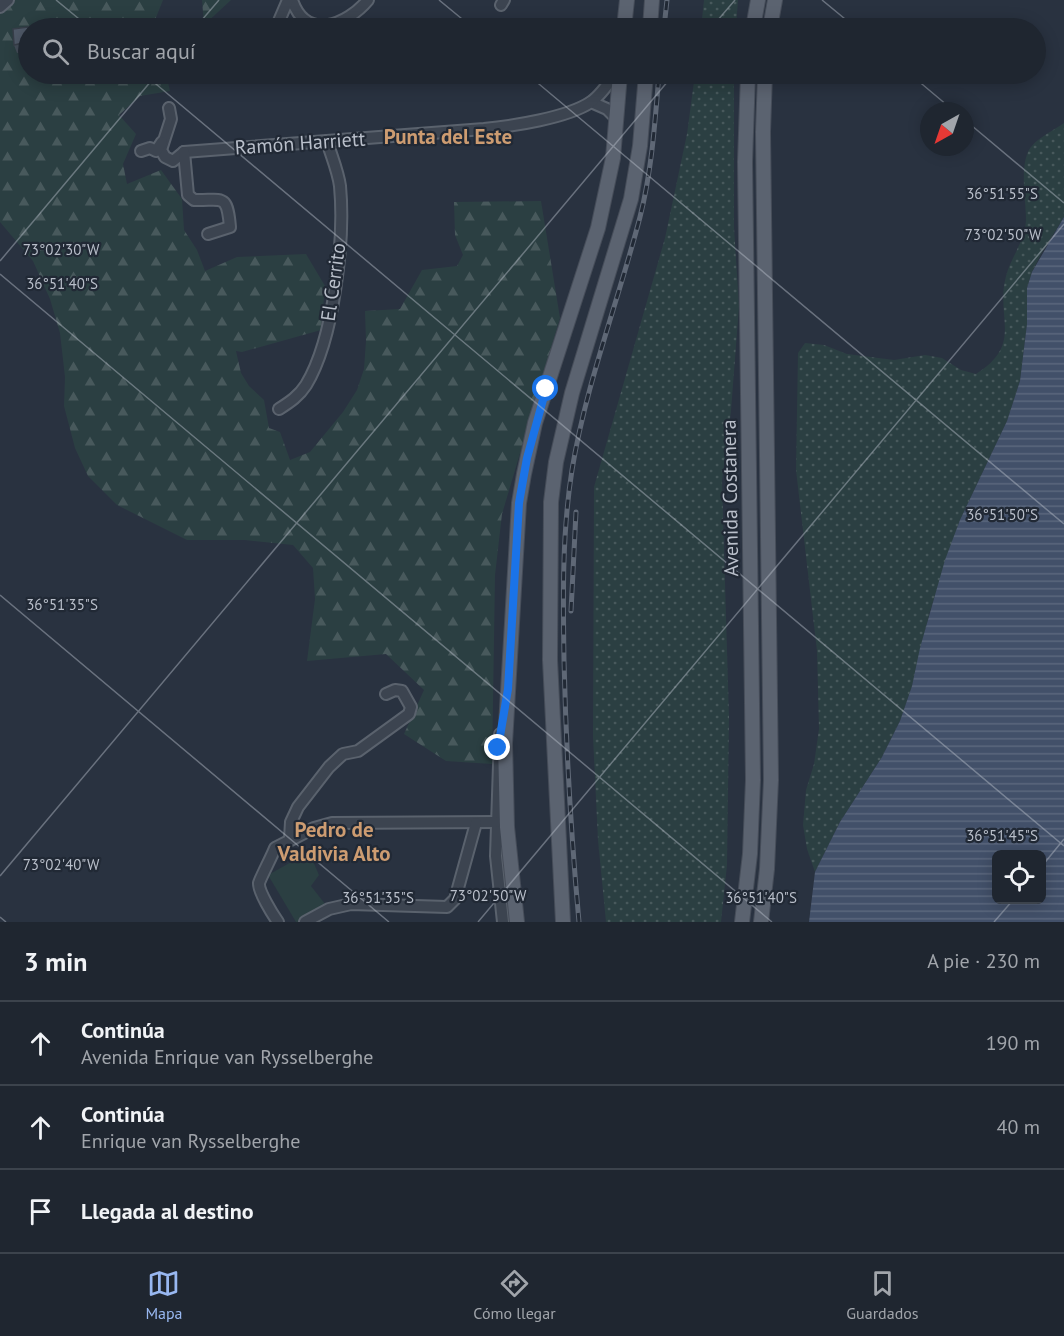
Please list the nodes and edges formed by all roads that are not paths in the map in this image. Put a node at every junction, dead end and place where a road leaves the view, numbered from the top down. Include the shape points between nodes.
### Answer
1 (8, 0) edge
2 (290, 0) edge
3 (368, 0) edge
4 (627, 0) edge
5 (652, 0) edge
6 (758, 0) edge
7 (776, 0) edge
8 (0, 8) edge
9 (281, 18) edge
10 (303, 18) edge
11 (348, 18) edge
12 (625, 18) edge
13 (651, 18) edge
14 (755, 18) edge
15 (772, 18) edge
16 (606, 84) edge
17 (619, 84) edge
18 (645, 84) edge
19 (748, 84) edge
20 (765, 84) edge
21 (591, 102) junction
22 (170, 108) dead end
23 (616, 118) junction
24 (164, 140) junction
25 (327, 141) junction
26 (141, 151) dead end
27 (184, 152) junction
28 (208, 234) dead end
29 (279, 409) dead end
30 (508, 689) junction
31 (386, 694) dead end
32 (496, 822) junction
33 (476, 823) junction
34 (290, 839) junction
35 (278, 922) edge
36 (305, 922) edge
37 (503, 922) edge
38 (517, 922) edge
39 (563, 922) edge
40 (742, 922) edge
41 (761, 922) edge

1 - 8 street
2 - 9 street
2 - 10 street
3 - 11 street
4 - 12 main road
5 - 13 main road
6 - 14 main road
7 - 15 main road
16 - 21 street, Ramón Harriett
17 - 23 main road
18 - 39 main road via 631,199 572,393 551,502 550,660
19 - 40 main road, Avenida Costanera via 753,780 750,860
20 - 41 main road, Avenida Costanera via 771,780
21 - 23 street
21 - 25 street, Ramón Harriett via 543,119 503,127
22 - 24 street via 171,119
23 - 30 main road via 601,218 535,423 524,474 517,527
24 - 26 street via 156,151
24 - 27 street, Ramón Harriett via 161,150 165,157 173,161
25 - 27 street, Ramón Harriett
25 - 29 street, El Cerrito via 339,184 335,292 309,379 296,399
27 - 28 street via 188,195 194,200 220,199 228,208 230,227
30 - 32 street via 499,739
30 - 38 main road via 506,804
31 - 34 street via 402,691 411,707 409,714 358,751 343,754 329,767 298,807 291,822
32 - 33 street
32 - 37 street
33 - 34 street via 332,824
33 - 36 street via 455,899 447,907 351,904 328,909
34 - 35 street via 275,848 259,882

